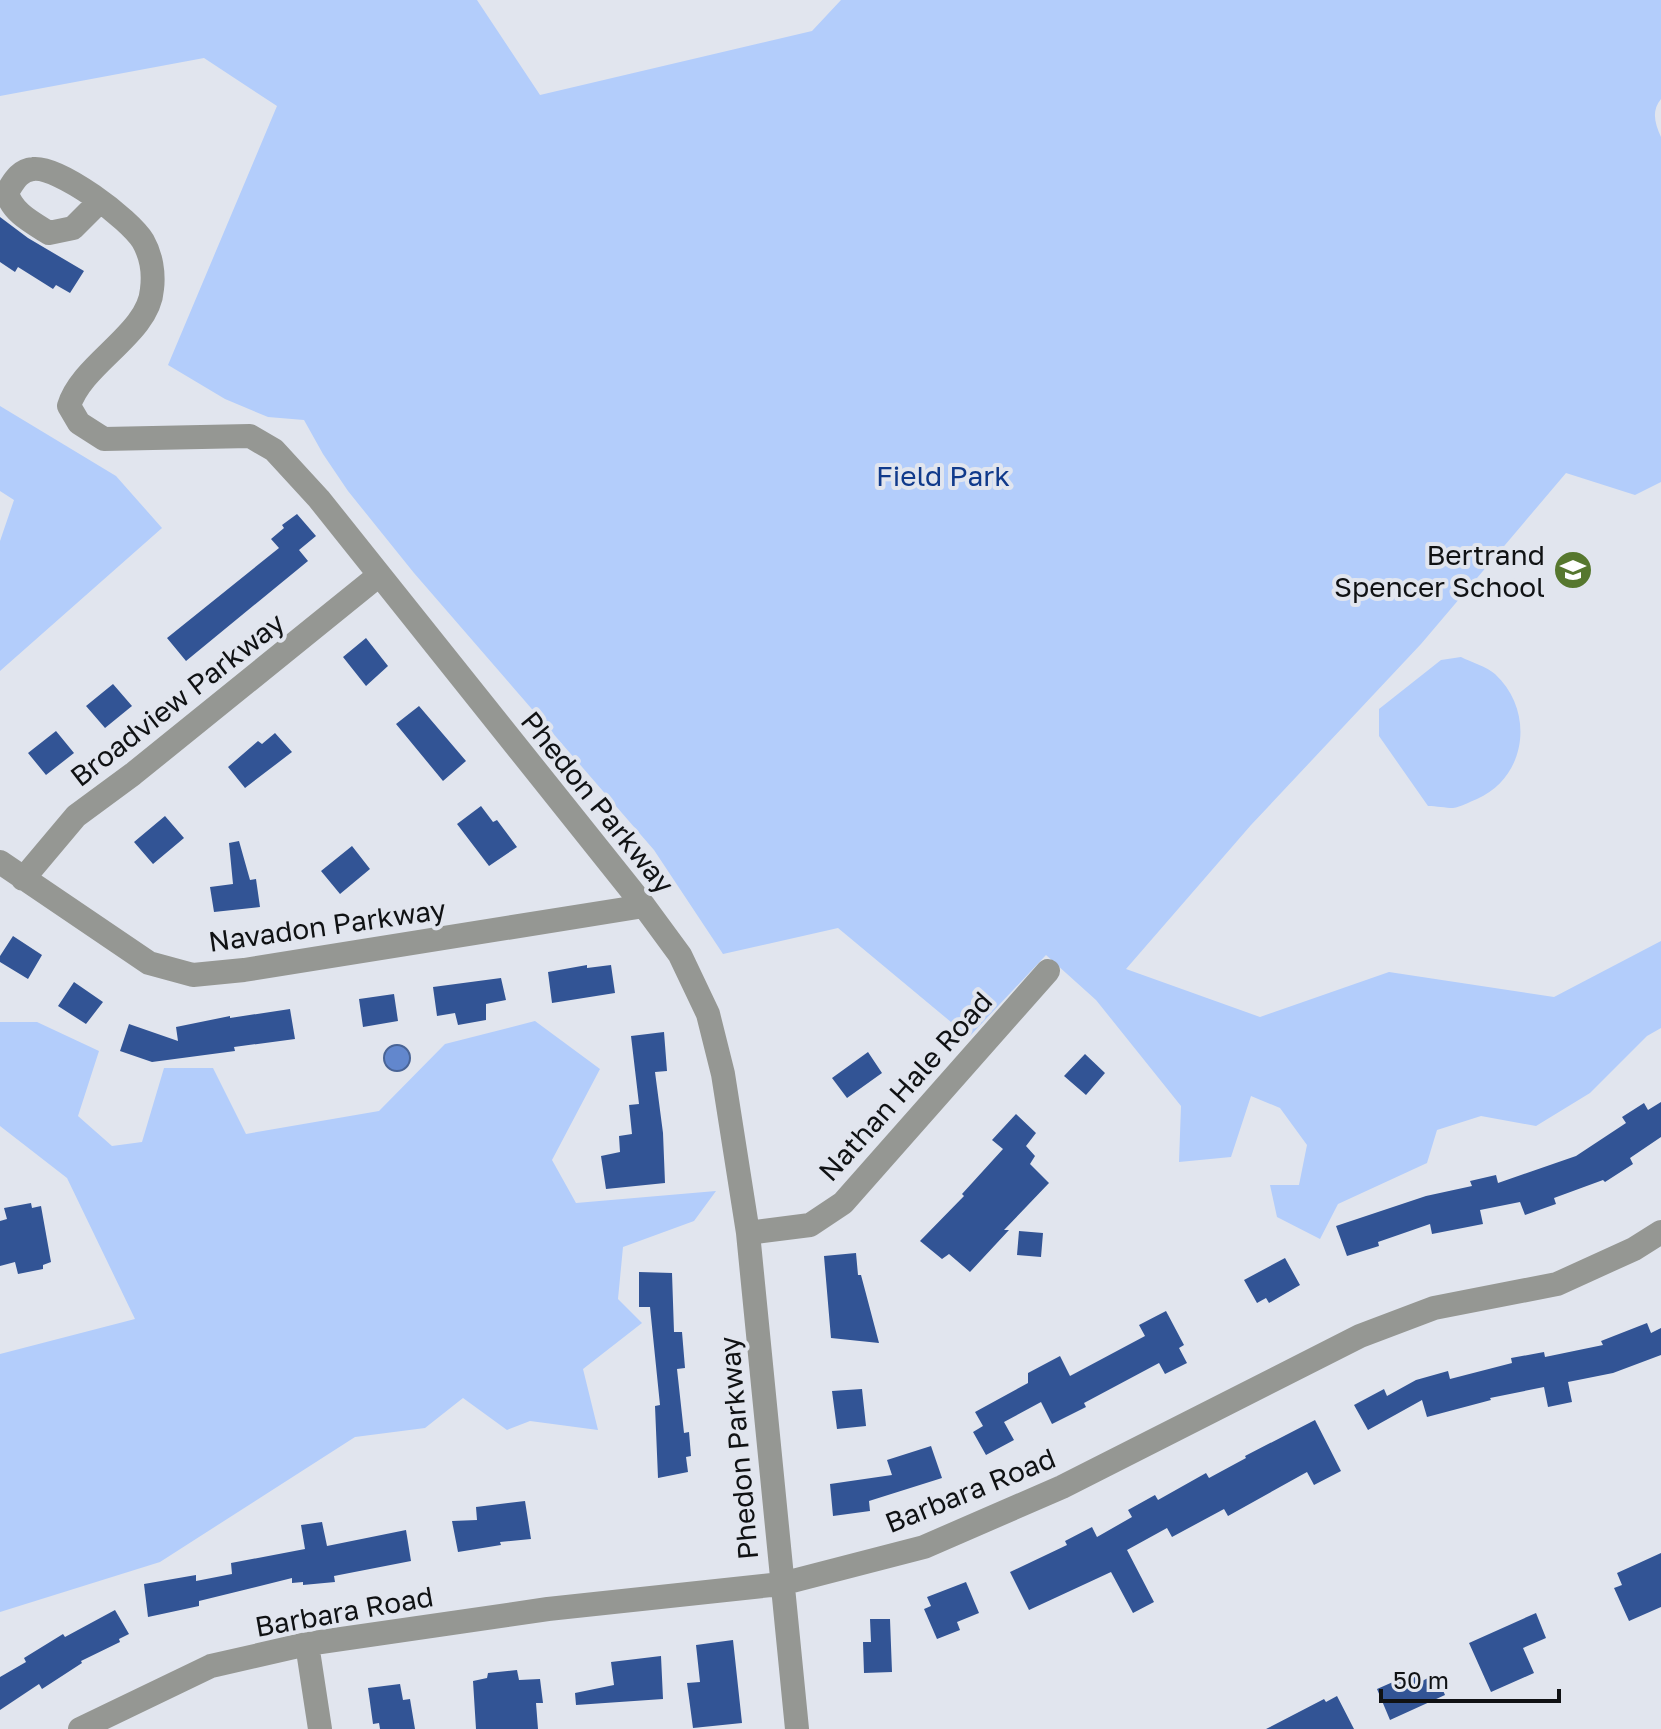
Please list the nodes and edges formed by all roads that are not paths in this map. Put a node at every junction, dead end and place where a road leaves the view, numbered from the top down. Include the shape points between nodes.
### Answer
1 (99, 202) dead end
2 (378, 576) junction
3 (0, 862) edge
4 (23, 879) junction
5 (644, 906) junction
6 (1048, 971) dead end
7 (1661, 1232) edge
8 (748, 1233) junction
9 (781, 1584) junction
10 (307, 1644) junction
11 (80, 1729) edge
12 (320, 1729) edge
13 (797, 1729) edge

1 - 2 street, Phedon Parkway via 143,240 153,292 140,319 74,390 69,406 79,423 104,439 250,436 274,450 319,499
2 - 4 street, Broadview Parkway via 76,816
2 - 5 street, Phedon Parkway
3 - 4 street, Navadon Parkway
4 - 5 street, Navadon Parkway via 149,963 193,975
5 - 8 street, Phedon Parkway via 680,955 708,1014
6 - 8 street, Nathan Hale Road via 843,1203 810,1225
7 - 9 street, Barbara Road via 1557,1284 1434,1308 1360,1336 1062,1487 924,1547
8 - 9 street, Phedon Parkway
9 - 10 street, Barbara Road via 548,1609
9 - 13 street, Phedon Parkway
10 - 11 street, Barbara Road via 211,1666
10 - 12 street

